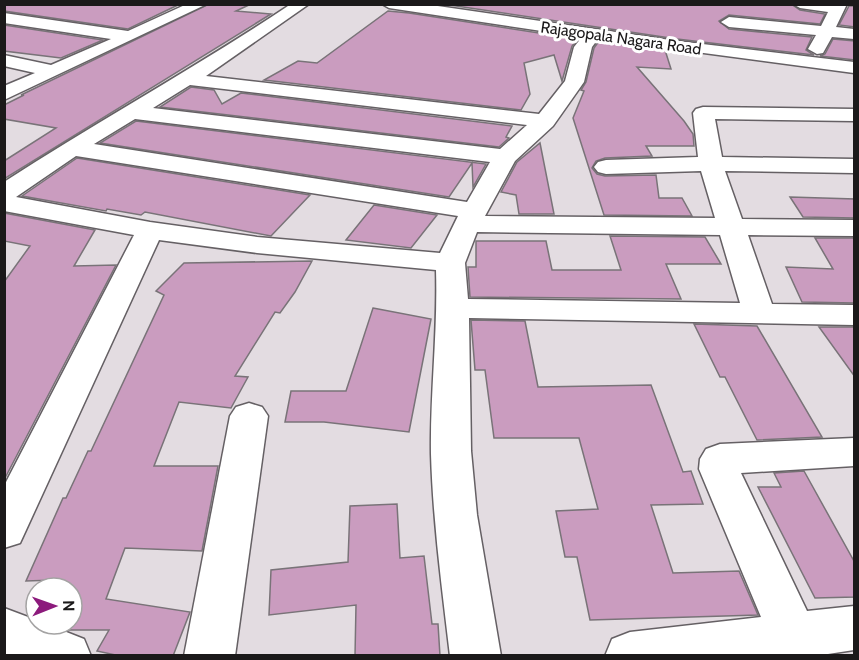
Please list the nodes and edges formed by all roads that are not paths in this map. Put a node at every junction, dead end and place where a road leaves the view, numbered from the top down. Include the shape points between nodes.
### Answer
1 (200, 4) edge
2 (302, 4) edge
3 (389, 4) edge
4 (493, 4) edge
5 (800, 4) edge
6 (746, 13) dead end
7 (834, 17) edge
8 (4, 18) edge
9 (469, 18) junction
10 (855, 19) edge
11 (729, 22) dead end
12 (594, 33) junction
13 (855, 34) edge
14 (128, 36) junction
15 (57, 48) dead end
16 (90, 53) junction
17 (4, 60) edge
18 (811, 62) junction
19 (846, 66) edge
20 (51, 71) junction
21 (186, 79) junction
22 (855, 81) edge
23 (4, 94) edge
24 (132, 112) junction
25 (855, 115) edge
26 (544, 121) junction
27 (72, 148) junction
28 (505, 157) junction
29 (711, 164) junction
30 (855, 166) edge
31 (606, 167) dead end
32 (4, 194) edge
33 (4, 203) edge
34 (471, 217) junction
35 (730, 227) junction
36 (855, 228) edge
37 (150, 230) junction
38 (450, 263) junction
39 (453, 308) junction
40 (759, 313) junction
41 (855, 315) edge
42 (249, 416) dead end
43 (855, 452) edge
44 (4, 530) edge
45 (855, 628) edge
46 (4, 630) edge
47 (794, 636) junction
48 (66, 656) edge
49 (209, 656) edge
50 (476, 656) edge
51 (630, 656) edge

1 - 14 street
2 - 21 street
3 - 9 street, Rajagopala Nagara Road
4 - 9 street
5 - 7 street
6 - 7 street
7 - 10 street
7 - 11 street
7 - 13 street
7 - 18 street
8 - 14 street
9 - 12 street, Rajagopala Nagara Road
12 - 18 street, Rajagopala Nagara Road
12 - 26 street via 583,48 574,82
14 - 16 street
15 - 16 street
16 - 20 street
17 - 20 street
18 - 19 street, Rajagopala Nagara Road
19 - 22 street
20 - 23 street
21 - 24 street
21 - 26 street
24 - 27 street
24 - 28 street
25 - 29 street via 703,114
26 - 28 street
27 - 32 street
27 - 34 street
28 - 34 street
29 - 30 street
29 - 31 street
29 - 35 street
33 - 37 street
34 - 35 street
34 - 38 street
35 - 36 street
35 - 40 street
37 - 38 street via 257,245
37 - 44 street
38 - 39 street
39 - 40 street
39 - 50 street via 451,451 455,515
40 - 41 street
42 - 49 street
43 - 47 street via 720,459 719,469
45 - 47 street
46 - 48 street
47 - 51 street

